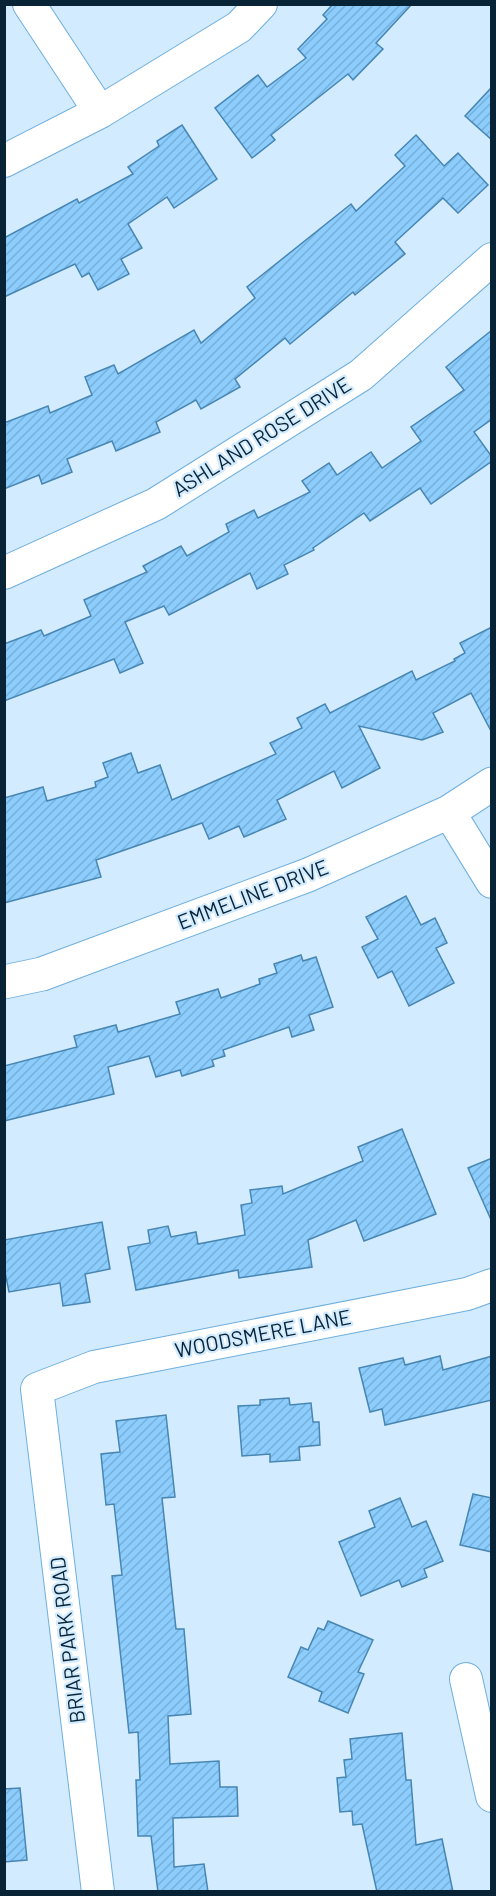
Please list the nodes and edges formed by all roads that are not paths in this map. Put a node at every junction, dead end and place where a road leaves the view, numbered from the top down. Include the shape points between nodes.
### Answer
1 (29, 4) edge
2 (261, 4) edge
3 (100, 112) junction
4 (4, 161) edge
5 (492, 258) edge
6 (4, 573) edge
7 (492, 784) edge
8 (449, 812) junction
9 (492, 882) edge
10 (4, 982) edge
11 (492, 1285) edge
12 (38, 1389) joint
13 (466, 1679) dead end
14 (492, 1796) edge
15 (98, 1892) edge

1 - 3 street
2 - 3 street via 239,27
3 - 4 street
5 - 6 street, ASHLAND ROSE DRIVE via 361,375 156,504
7 - 8 street, EMMELINE DRIVE
8 - 9 street
8 - 10 street, EMMELINE DRIVE via 308,875 42,975
11 - 12 street, WOODSMERE LANE via 467,1294 94,1367
12 - 15 street, BRIAR PARK ROAD
13 - 14 street

